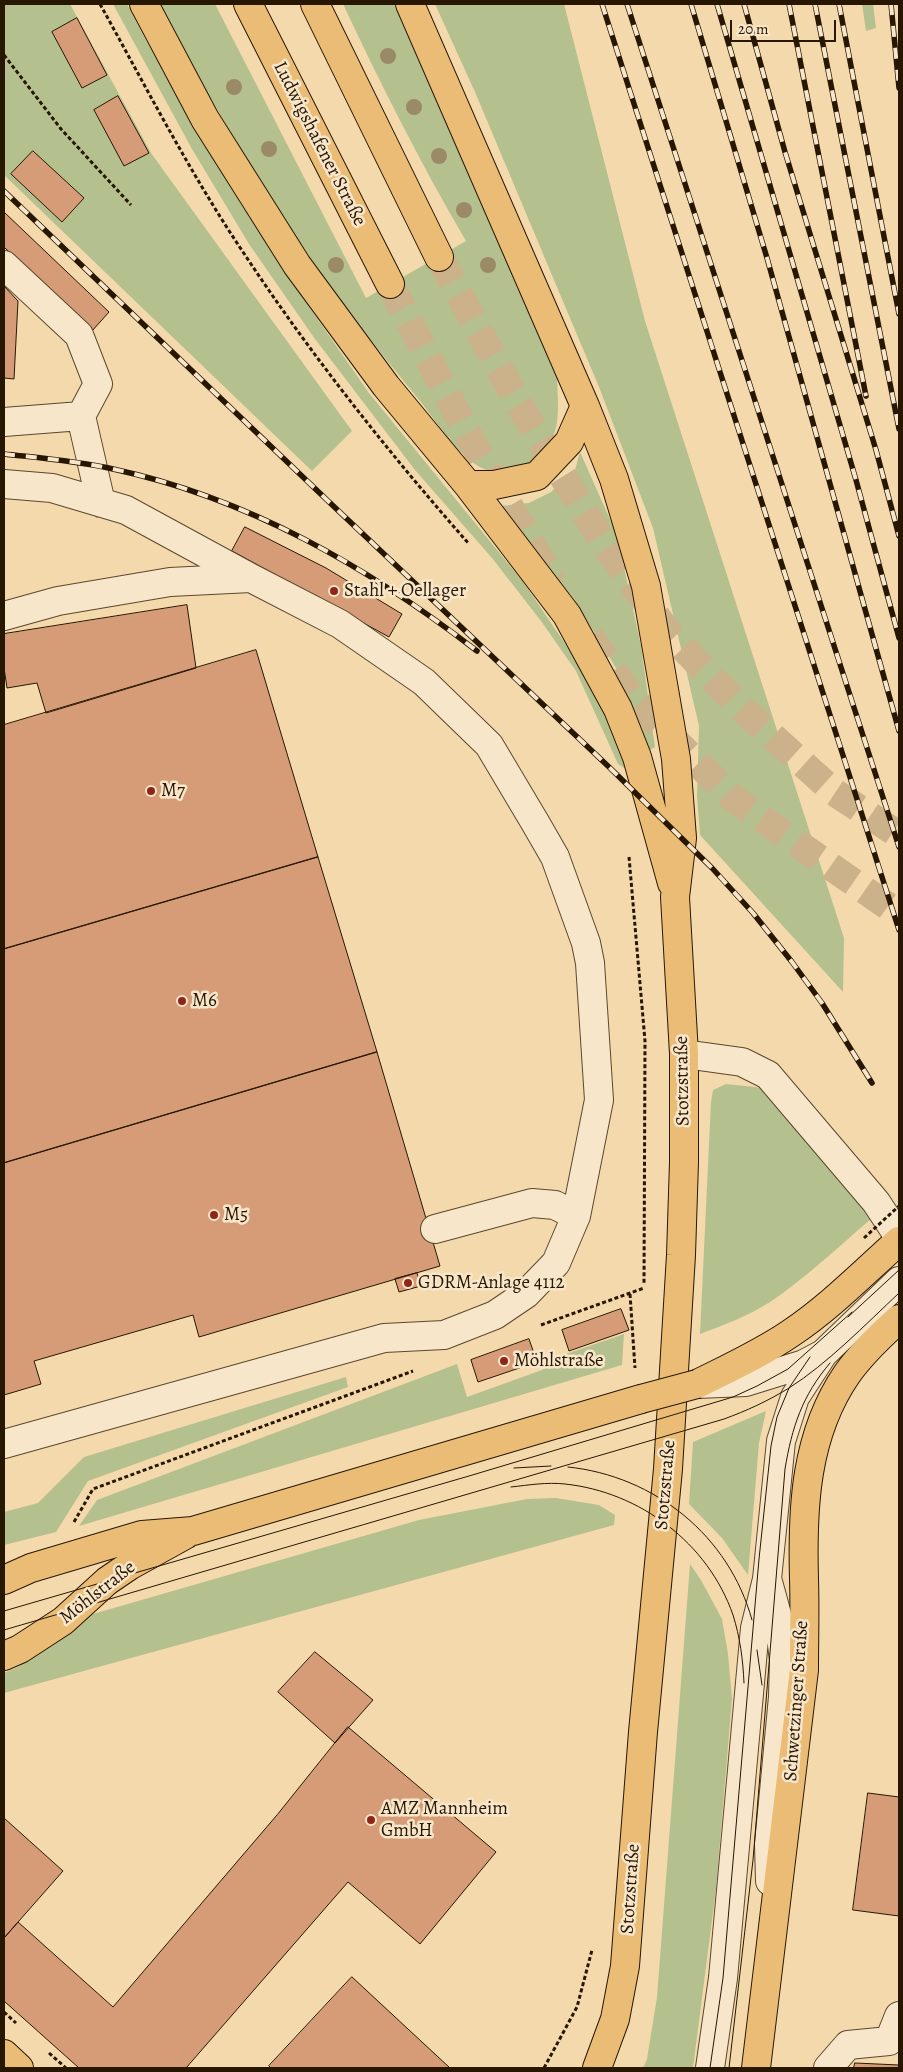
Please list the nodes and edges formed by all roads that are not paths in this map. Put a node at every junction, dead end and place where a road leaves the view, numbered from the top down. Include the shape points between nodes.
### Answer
1 (144, 4) edge
2 (248, 4) edge
3 (316, 4) edge
4 (410, 4) edge
5 (439, 257) tunnel mouth
6 (4, 265) edge
7 (390, 284) tunnel mouth
8 (585, 406) junction
9 (81, 416) junction
10 (4, 422) edge
11 (4, 484) edge
12 (468, 485) junction
13 (101, 502) junction
14 (251, 578) junction
15 (4, 616) edge
16 (676, 897) junction
17 (684, 1054) junction
18 (576, 1216) junction
19 (435, 1229) dead end
20 (899, 1237) edge
21 (899, 1241) edge
22 (890, 1289) edge
23 (895, 1323) edge
24 (823, 1354) junction
25 (697, 1384) junction
26 (4, 1444) edge
27 (193, 1530) junction
28 (767, 1579) junction
29 (4, 1580) edge
30 (4, 1656) edge
31 (772, 1937) junction
32 (899, 2016) edge
33 (4, 2054) edge
34 (19, 2068) edge
35 (597, 2068) edge
36 (710, 2068) edge
37 (756, 2068) edge
38 (828, 2068) edge

1 - 12 main road via 205,120 297,265 386,386
2 - 7 main road, Ludwigshafener Straße
3 - 5 main road
4 - 8 main road
6 - 9 lane via 78,335 98,384
8 - 12 main road via 569,442 537,476 494,485
8 - 16 main road via 614,479 646,586 676,759 682,838
9 - 10 lane
9 - 13 lane
11 - 13 lane via 52,488
12 - 16 main road via 567,615 618,708 637,757
13 - 14 lane via 126,510
14 - 15 lane via 170,582 58,601
14 - 18 lane via 340,624 424,682 489,745 555,857 590,963 599,1100
16 - 17 main road, Stotzstraße
17 - 20 lane via 742,1062 768,1075 876,1202
17 - 35 main road, Stotzstraße via 682,1246 668,1469 625,1966 615,2019
18 - 19 lane via 555,1205 532,1203
18 - 26 lane via 556,1263 526,1294 495,1315 444,1335 384,1338
21 - 25 main road, Möhlstraße via 792,1333
22 - 24 lane
23 - 31 main road, Schwetzinger Straße via 866,1350 847,1375 829,1405 812,1452 804,1497 802,1539 804,1670
24 - 25 lane via 804,1364 746,1382
24 - 28 lane via 795,1397 781,1441
25 - 27 main road, Möhlstraße, bridge
27 - 29 main road, Möhlstraße via 142,1535 31,1568
27 - 30 main road, Möhlstraße via 129,1566 107,1581 63,1621
28 - 31 lane via 779,1622 784,1660 769,1844
28 - 36 lane via 755,1628 723,1978
31 - 37 main road, Schwetzinger Straße
32 - 38 lane via 889,2041 848,2045
33 - 34 main road

